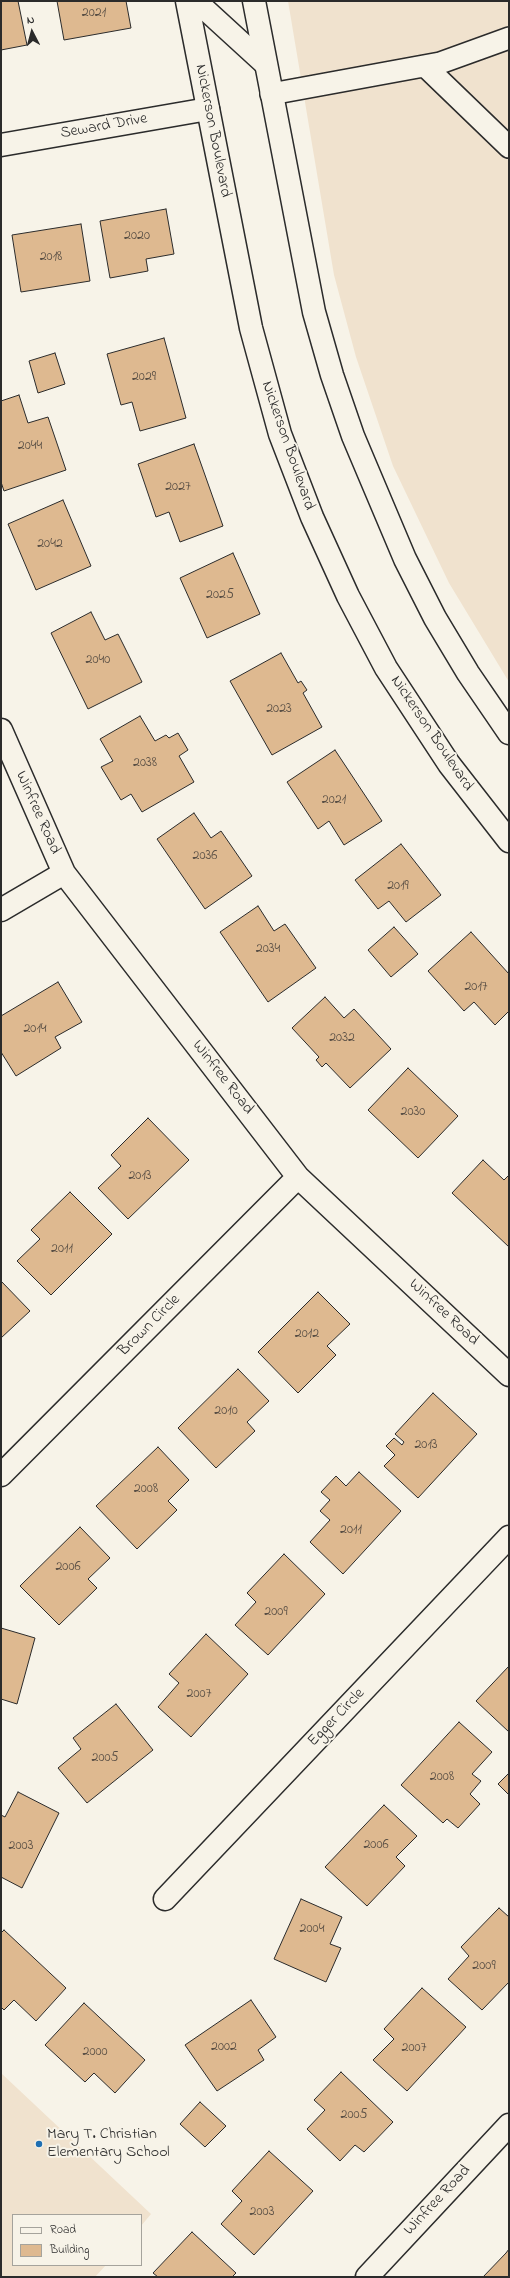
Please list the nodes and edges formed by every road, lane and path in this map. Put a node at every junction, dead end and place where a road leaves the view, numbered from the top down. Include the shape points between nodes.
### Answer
1 (187, 1) edge
2 (196, 1) edge
3 (254, 1) edge
4 (509, 38) edge
5 (266, 65) junction
6 (425, 66) junction
7 (271, 94) junction
8 (208, 109) junction
9 (1, 145) edge
10 (509, 147) edge
11 (1, 730) edge
12 (509, 733) edge
13 (509, 841) edge
14 (64, 872) junction
15 (1, 910) edge
16 (298, 1177) junction
17 (509, 1375) edge
18 (1, 1475) edge
19 (509, 1537) edge
20 (165, 1899) dead end
21 (509, 2125) edge
22 (367, 2277) edge

1 - 8 street, Nickerson Boulevard
2 - 5 lane
3 - 5 street
4 - 6 lane
5 - 7 street
6 - 7 lane
6 - 10 lane
7 - 12 street via 314,312 353,436 402,553 435,618 468,673
8 - 9 street, Seward Drive
8 - 13 street, Nickerson Boulevard via 251,328 264,381 280,434 312,517 348,596 386,668 449,764
11 - 14 street, Winfree Road
14 - 15 street
14 - 16 street, Winfree Road
16 - 17 street, Winfree Road
16 - 18 street, Brown Circle
19 - 20 street, Egger Circle
21 - 22 street, Winfree Road

